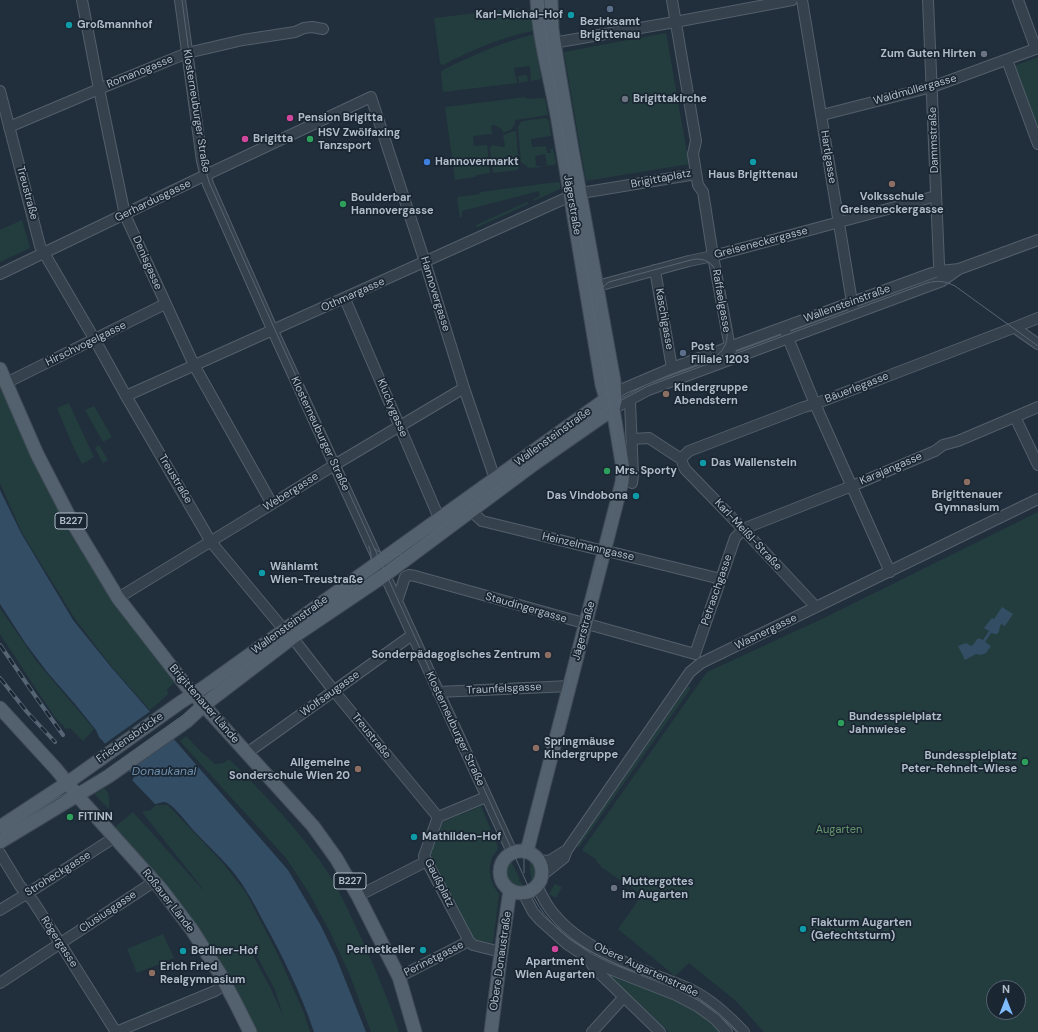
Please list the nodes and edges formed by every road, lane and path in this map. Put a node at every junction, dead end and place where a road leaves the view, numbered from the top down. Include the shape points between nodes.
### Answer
1 (82, 0) edge
2 (180, 0) edge
3 (537, 0) edge
4 (551, 0) edge
5 (672, 0) edge
6 (792, 0) edge
7 (802, 0) edge
8 (928, 0) edge
9 (1018, 0) edge
10 (675, 22) junction
11 (323, 30) dead end
12 (549, 44) junction
13 (1037, 49) edge
14 (187, 52) junction
15 (1007, 60) junction
16 (932, 86) junction
17 (98, 89) junction
18 (0, 91) edge
19 (371, 97) joint
20 (822, 115) junction
21 (9, 127) junction
22 (1038, 144) edge
23 (696, 174) junction
24 (205, 176) junction
25 (575, 195) junction
26 (936, 196) junction
27 (125, 215) junction
28 (839, 222) junction
29 (1038, 240) edge
30 (44, 253) junction
31 (713, 256) junction
32 (425, 262) junction
33 (655, 270) junction
34 (0, 274) edge
35 (943, 275) junction
36 (592, 287) junction
37 (345, 298) junction
38 (852, 302) junction
39 (165, 304) junction
40 (854, 314) junction
41 (1038, 318) edge
42 (784, 328) junction
43 (1016, 328) junction
44 (273, 331) junction
45 (788, 338) junction
46 (95, 340) junction
47 (1038, 344) edge
48 (730, 347) junction
49 (732, 359) junction
50 (194, 366) junction
51 (672, 368) junction
52 (0, 369) edge
53 (6, 383) junction
54 (464, 388) junction
55 (660, 391) dead end
56 (126, 396) junction
57 (815, 404) junction
58 (613, 405) junction
59 (631, 407) junction
60 (1038, 407) edge
61 (1015, 417) junction
62 (400, 426) junction
63 (632, 439) junction
64 (682, 460) junction
65 (334, 465) junction
66 (1038, 465) edge
67 (632, 483) dead end
68 (499, 484) junction
69 (852, 486) junction
70 (1038, 499) edge
71 (272, 504) junction
72 (467, 506) junction
73 (440, 518) junction
74 (743, 529) junction
75 (211, 542) junction
76 (605, 551) junction
77 (379, 562) junction
78 (890, 572) junction
79 (385, 575) junction
80 (721, 579) junction
81 (118, 598) junction
82 (397, 601) junction
83 (816, 607) junction
84 (586, 624) junction
85 (289, 633) junction
86 (412, 635) junction
87 (695, 654) joint
88 (570, 686) junction
89 (334, 691) junction
90 (438, 692) junction
91 (194, 694) junction
92 (204, 705) junction
93 (2, 713) edge
94 (247, 753) junction
95 (67, 783) junction
96 (77, 795) junction
97 (486, 797) junction
98 (438, 817) junction
99 (0, 827) edge
100 (115, 837) junction
101 (0, 842) edge
102 (567, 850) junction
103 (527, 851) junction
104 (512, 852) junction
105 (0, 854) edge
106 (538, 860) junction
107 (427, 861) junction
108 (155, 881) junction
109 (539, 881) junction
110 (510, 890) junction
111 (27, 893) junction
112 (523, 893) junction
113 (358, 896) junction
114 (0, 910) edge
115 (469, 942) junction
116 (60, 943) junction
117 (501, 952) junction
118 (588, 958) junction
119 (399, 977) junction
120 (0, 982) edge
121 (226, 984) junction
122 (623, 998) junction
123 (116, 1032) edge
124 (250, 1032) edge
125 (416, 1032) edge
126 (491, 1032) edge
127 (592, 1032) edge
128 (660, 1032) edge
129 (727, 1032) edge
130 (744, 1032) edge

1 - 17 street, Denisgasse
2 - 14 street, Klosterneuburger Straße
3 - 12 main road, Jägerstraße via 538,20
4 - 12 main road, Jägerstraße via 552,29
5 - 10 street
6 - 10 street
7 - 20 street, Hartlgasse
8 - 16 street, Dammstraße
9 - 13 street
10 - 12 street
10 - 23 street, Brigittaplatz via 696,141 693,154
11 - 14 street, Romanogasse via 304,28 295,32
12 - 25 main road, Jägerstraße
13 - 15 street, Waldmüllergasse
14 - 17 street, Romanogasse
14 - 24 street, Klosterneuburger Straße
15 - 16 street, Waldmüllergasse
15 - 22 street
16 - 20 street, Waldmüllergasse
16 - 26 street, Dammstraße
17 - 21 street, Romanogasse
17 - 27 street, Denisgasse
18 - 21 street, Treustraße
19 - 24 street, Gerhardusgasse
19 - 32 street, Hannovergasse
20 - 28 street, Hartlgasse
21 - 30 street, Treustraße
23 - 25 street, Brigittaplatz
23 - 31 street, Raffaelgasse via 698,185 703,192
24 - 27 street, Gerhardusgasse
24 - 44 street, Klosterneuburger Straße
25 - 32 street, Othmargasse
25 - 36 main road, Jägerstraße
26 - 28 street, Greiseneckergasse
26 - 35 street, Dammstraße via 939,260
27 - 30 street, Gerhardusgasse
27 - 39 street, Denisgasse
28 - 31 street, Greiseneckergasse
28 - 38 street, Hartlgasse
29 - 35 street, Wallensteinstraße
30 - 34 street, Gerhardusgasse
30 - 46 street, Treustraße
31 - 33 street, Greiseneckergasse
31 - 48 street, Raffaelgasse
32 - 37 street, Othmargasse
32 - 54 street, Hannovergasse
33 - 36 street, Greiseneckergasse
33 - 51 street, Kaschlgasse
35 - 38 street, Wallensteinstraße via 932,273
35 - 40 street, Wallensteinstraße
36 - 58 main road, Jägerstraße via 614,381
37 - 44 street, Othmargasse
37 - 62 street, Kluckygasse
38 - 40 street, Hartlgasse
38 - 42 street, Wallensteinstraße
39 - 46 street, Hirschvogelgasse
39 - 50 street, Denisgasse
40 - 45 street, Wallensteinstraße
41 - 43 street, Bäuerlegasse
42 - 45 street
42 - 48 street, Wallensteinstraße
43 - 47 street
43 - 57 street, Bäuerlegasse
44 - 50 street, Othmargasse
44 - 65 street, Klosterneuburger Straße
45 - 49 street, Wallensteinstraße
45 - 57 street
46 - 53 street, Hirschvogelgasse
46 - 56 street, Treustraße
48 - 49 street, Raffaelgasse
48 - 51 street, Wallensteinstraße
49 - 58 street, Wallensteinstraße
50 - 56 street, Othmargasse
50 - 71 street, Denisgasse
51 - 58 street, Wallensteinstraße via 648,377
52 - 53 main road, Brigittenauer Lände / B227
53 - 81 main road, Brigittenauer Lände / B227 via 70,520
54 - 62 street, Webergasse
54 - 68 street, Hannovergasse
55 - 59 street via 645,396
56 - 75 street, Treustraße
57 - 64 street, Bäuerlegasse via 689,451
57 - 69 street
58 - 59 street
58 - 68 main road, Wallensteinstraße via 534,464
58 - 76 main road, Jägerstraße via 623,469
59 - 63 street
60 - 61 street, Karajangasse
61 - 66 street
61 - 69 street, Karajangasse via 954,443 943,445 935,451
62 - 65 street, Webergasse
62 - 73 street, Kluckygasse
63 - 64 street via 649,438
63 - 67 street
64 - 74 street, Karl-Meißl-Straße via 685,469
65 - 71 street, Webergasse
65 - 77 street, Klosterneuburger Straße
68 - 72 main road, Wallensteinstraße
69 - 74 street, Karajangasse
69 - 78 street
70 - 78 street, Wasnergasse
71 - 75 street, Webergasse
72 - 73 main road, Wallensteinstraße
72 - 76 street, Heinzelmanngasse via 482,521
72 - 79 main road, Wallensteinstraße
73 - 77 main road, Wallensteinstraße
74 - 80 street, Petraschgasse via 735,538
74 - 83 street, Karl-Meißl-Straße
75 - 81 street, Webergasse
75 - 85 street, Treustraße
76 - 80 street, Heinzelmanngasse
76 - 84 main road, Jägerstraße
77 - 79 street, Klosterneuburger Straße
77 - 85 main road, Wallensteinstraße
78 - 83 street, Wasnergasse
79 - 82 street, Klosterneuburger Straße
79 - 85 main road, Wallensteinstraße
80 - 87 street, Petraschgasse
81 - 91 main road, Brigittenauer Lände / B227
82 - 84 street, Staudingergasse via 404,578 408,575
82 - 86 street, Klosterneuburger Straße
83 - 102 street, Wasnergasse via 702,663 690,672
84 - 87 street, Staudingergasse
84 - 88 main road, Jägerstraße
85 - 89 street, Treustraße
85 - 91 main road, Wallensteinstraße
85 - 92 main road, Wallensteinstraße
86 - 89 street, Wolfsaugasse
86 - 90 street, Klosterneuburger Straße
88 - 90 street, Traunfelsgasse
88 - 103 main road, Jägerstraße
89 - 94 street, Wolfsaugasse
89 - 98 street, Treustraße
90 - 97 street, Klosterneuburger Straße
91 - 92 main road, Brigittenauer Lände / B227
91 - 95 main road, Friedensbrücke
92 - 94 main road, Brigittenauer Lände / B227
92 - 96 main road, Friedensbrücke via 187,721 110,776
93 - 95 main road, Roßauer Lände
94 - 113 main road, Brigittenauer Lände / B227 via 313,826 345,872
95 - 96 main road, Roßauer Lände
95 - 99 main road, Friedensbrücke
96 - 100 main road, Roßauer Lände
96 - 101 main road, Friedensbrücke
97 - 98 street
97 - 104 street, Klosterneuburger Straße
98 - 107 street, Gaußplatz via 424,856
100 - 108 main road, Roßauer Lände
100 - 111 street, Stroheckgasse
102 - 106 street, Wasnergasse via 549,861
102 - 109 street, Wasnergasse via 564,858
103 - 104 main road
103 - 106 main road
104 - 110 main road via 504,858 499,869 502,881
105 - 111 street, Rögergasse
106 - 109 main road via 542,868
107 - 113 street
107 - 115 street, Gaußplatz
108 - 116 street, Clusiusgasse
108 - 121 main road, Roßauer Lände via 189,926
109 - 112 main road via 531,890
109 - 130 street, Obere Augartenstraße via 542,897 552,911 563,924 581,938 620,960 692,990 712,1002
110 - 112 main road
110 - 117 main road, Obere Donaustraße
111 - 114 street, Stroheckgasse
111 - 116 street, Rögergasse
112 - 118 street, Obere Augartenstraße via 540,920 567,944
113 - 119 main road, Brigittenauer Lände / B227
115 - 117 street
115 - 119 street, Perinetgasse
116 - 120 street, Clusiusgasse
116 - 123 street, Rögergasse
117 - 126 main road, Obere Donaustraße
118 - 122 street, Obere Augartenstraße
118 - 129 street, Obere Augartenstraße via 697,1006
119 - 125 main road, Brigittenauer Lände / B227
121 - 123 street via 216,991
121 - 124 main road, Roßauer Lände
122 - 127 street
122 - 128 street, Obere Augartenstraße

